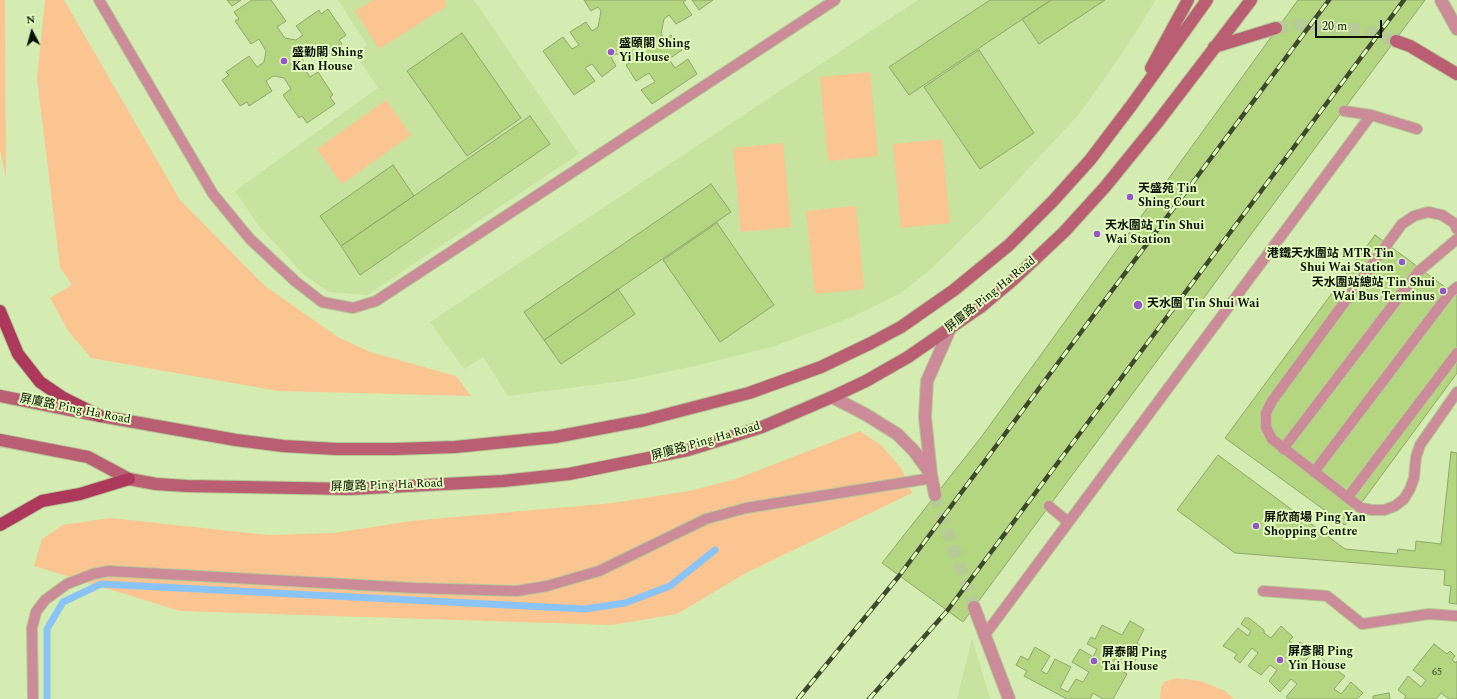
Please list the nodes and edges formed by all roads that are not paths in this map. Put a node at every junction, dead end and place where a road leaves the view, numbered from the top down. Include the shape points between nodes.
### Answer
1 (99, 0) edge
2 (835, 0) edge
3 (1188, 0) edge
4 (1207, 0) edge
5 (1251, 0) edge
6 (1441, 0) edge
7 (1276, 28) tunnel mouth
8 (1457, 29) edge
9 (1396, 41) tunnel mouth
10 (1214, 47) junction
11 (1457, 74) edge
12 (1131, 106) junction
13 (1344, 111) dead end
14 (1371, 115) junction
15 (1417, 129) dead end
16 (1457, 229) edge
17 (1457, 238) edge
18 (1457, 287) edge
19 (0, 312) edge
20 (950, 329) junction
21 (1457, 354) edge
22 (1457, 392) edge
23 (0, 396) edge
24 (832, 397) junction
25 (100, 416) junction
26 (0, 440) edge
27 (1283, 449) junction
28 (1314, 472) junction
29 (932, 476) junction
30 (129, 479) junction
31 (936, 495) tunnel mouth
32 (1348, 497) junction
33 (1049, 506) dead end
34 (1068, 522) junction
35 (0, 525) edge
36 (1263, 591) dead end
37 (974, 607) tunnel mouth
38 (1457, 616) edge
39 (984, 636) junction
40 (1007, 698) edge
41 (33, 699) edge

1 - 2 lane via 213,194 250,238 295,281 322,302 353,308 376,301
3 - 12 main road
4 - 12 main road, 屏廈路 Ping Ha Road
5 - 10 main road, 屏廈路 Ping Ha Road
6 - 8 street
7 - 10 main road
9 - 11 main road via 1410,46
10 - 20 main road, 屏廈路 Ping Ha Road via 1125,163 1064,232 1013,280
12 - 25 main road, 屏廈路 Ping Ha Road via 1090,160 1053,201 1009,245 954,290 900,327 865,346 821,367 749,393 645,420 555,437 469,446 402,449 283,446
13 - 14 lane
14 - 15 lane
14 - 34 lane
16 - 27 lane via 1454,223 1442,215 1428,212 1414,216 1402,224 1272,401 1266,413 1266,427 1272,439
17 - 27 lane via 1418,272
18 - 28 lane
19 - 25 main road via 18,354 40,382 62,397
20 - 24 main road, 屏廈路 Ping Ha Road via 902,360
20 - 29 street via 927,381 925,417
21 - 32 lane
22 - 32 lane via 1420,445 1414,478 1404,499 1384,510 1372,510 1361,508
23 - 25 main road, 屏廈路 Ping Ha Road
24 - 29 street via 896,434 914,450
24 - 30 main road, 屏廈路 Ping Ha Road via 762,427 688,450 570,474 503,482 350,489 187,486
26 - 30 main road, 屏廈路 Ping Ha Road via 88,457
27 - 28 lane
28 - 32 lane
29 - 31 street
29 - 41 lane via 746,508 706,519 599,571 547,586 517,591 415,588 109,570 67,584 45,600 36,612 32,628
30 - 35 main road via 80,494 42,501
33 - 34 lane
34 - 39 lane
36 - 38 lane via 1327,596 1362,624 1429,614
37 - 39 street
39 - 40 street

